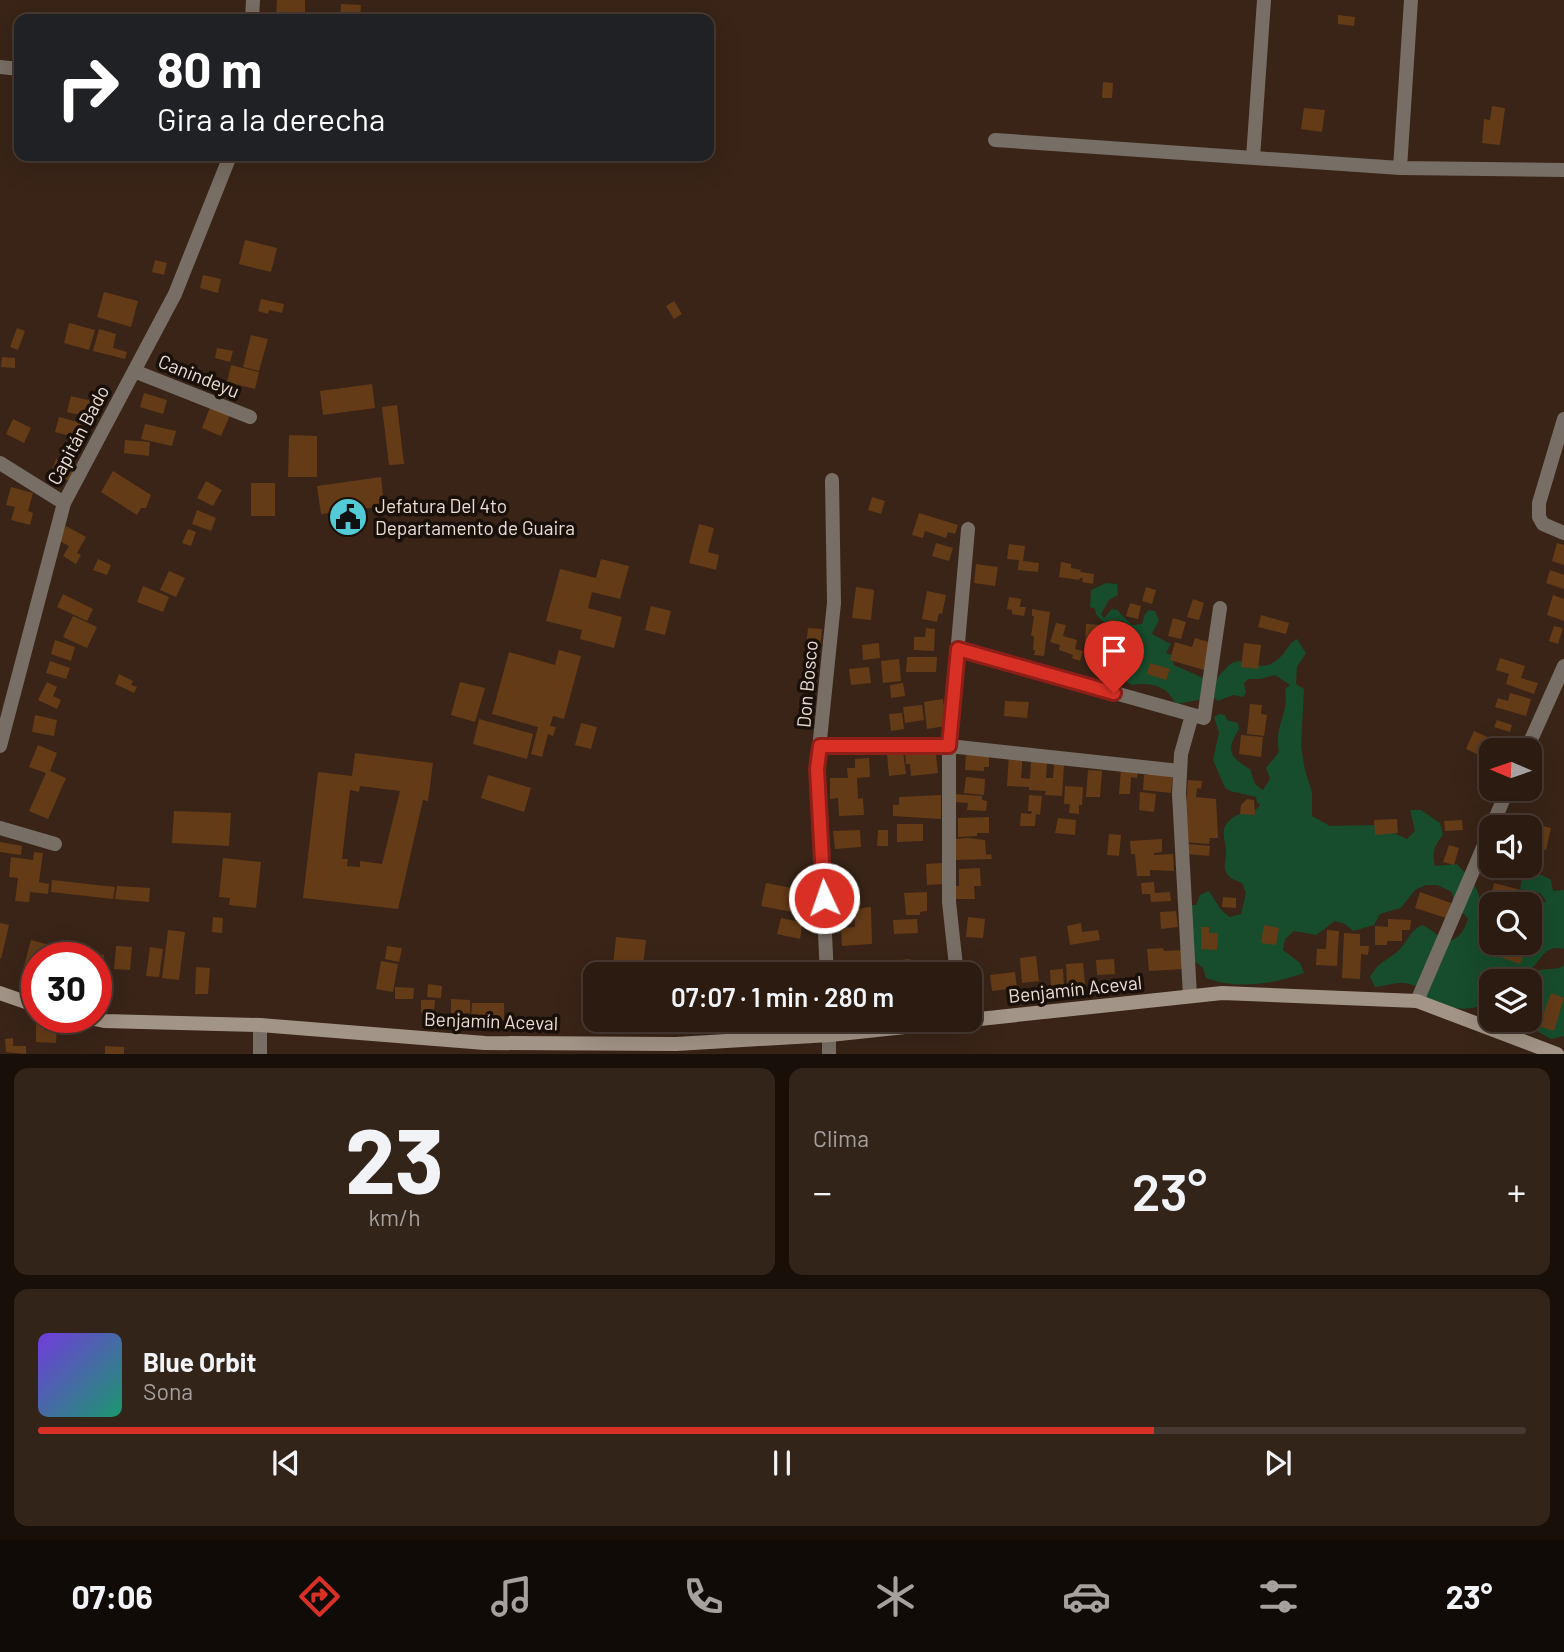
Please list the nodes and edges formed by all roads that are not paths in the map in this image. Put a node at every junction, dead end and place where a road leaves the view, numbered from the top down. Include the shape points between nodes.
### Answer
1 (1264, 0) edge
2 (1411, 0) edge
3 (995, 139) dead end
4 (1253, 158) junction
5 (228, 161) edge
6 (1400, 168) junction
7 (1564, 170) edge
8 (134, 371) junction
9 (250, 417) dead end
10 (1564, 419) edge
11 (0, 463) edge
12 (832, 480) dead end
13 (64, 503) junction
14 (968, 529) dead end
15 (1564, 533) edge
16 (1220, 608) dead end
17 (958, 649) junction
18 (1564, 666) edge
19 (1192, 715) junction
20 (1531, 738) edge
21 (0, 746) edge
22 (820, 746) junction
23 (949, 746) junction
24 (1180, 771) junction
25 (0, 828) edge
26 (55, 844) dead end
27 (1479, 856) edge
28 (826, 962) edge
29 (956, 962) edge
30 (0, 993) edge
31 (1190, 996) junction
32 (21, 1000) edge
33 (1417, 1001) junction
34 (982, 1019) edge
35 (112, 1021) edge
36 (260, 1025) junction
37 (801, 1032) edge
38 (830, 1032) edge
39 (485, 1048) edge
40 (676, 1049) edge
41 (260, 1054) edge
42 (829, 1054) edge
43 (1557, 1054) edge

1 - 4 street
2 - 6 street
3 - 4 street
4 - 6 street
5 - 8 street, Capitán Bado via 175,294
6 - 7 street
8 - 9 street, Canindeyu
8 - 13 street, Capitán Bado
10 - 15 street via 1539,517 1543,524
11 - 13 street
12 - 22 street, Don Bosco via 834,603
13 - 21 street, Capitán Bado
14 - 17 street
16 - 19 street via 1204,718
17 - 19 street
17 - 23 street
18 - 20 street
19 - 24 street
22 - 23 street
22 - 28 street, Don Bosco via 817,769
23 - 24 street
23 - 29 street via 949,902
24 - 31 street
25 - 26 street
27 - 33 street
30 - 32 street
31 - 33 street, Benjamín Aceval via 1250,993
31 - 34 street, Benjamín Aceval
33 - 43 street, Benjamín Aceval
35 - 36 street, Benjamín Aceval
36 - 39 street, Benjamín Aceval
36 - 41 street
37 - 40 street, Benjamín Aceval
38 - 42 street
39 - 40 street, Benjamín Aceval

